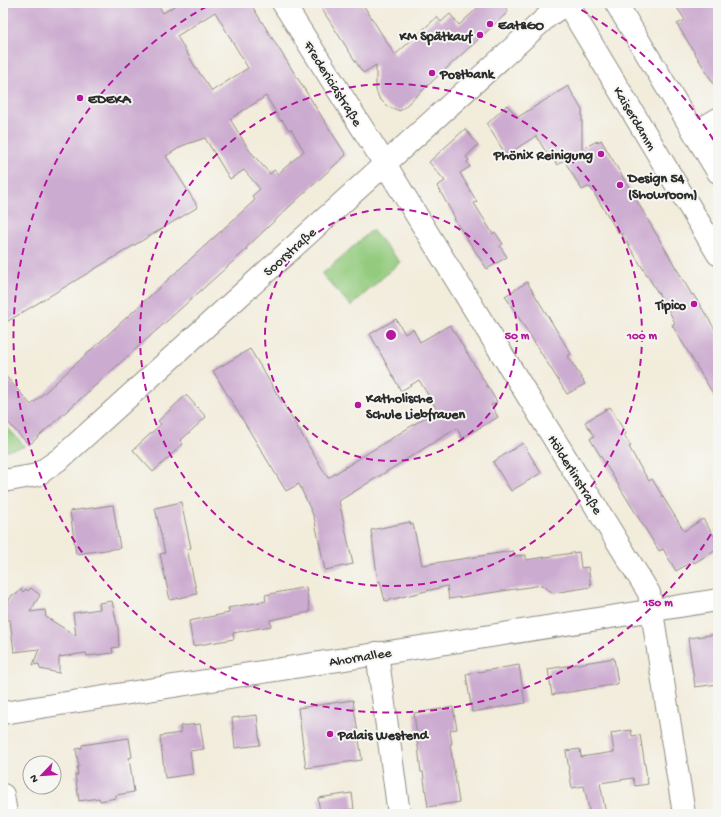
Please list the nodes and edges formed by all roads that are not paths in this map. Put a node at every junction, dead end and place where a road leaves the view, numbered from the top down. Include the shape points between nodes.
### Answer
1 (283, 3) edge
2 (567, 3) edge
3 (616, 3) edge
4 (718, 120) edge
5 (695, 133) junction
6 (385, 164) junction
7 (718, 172) edge
8 (718, 254) edge
9 (3, 481) edge
10 (718, 600) edge
11 (651, 610) junction
12 (377, 653) junction
13 (3, 713) edge
14 (3, 795) edge
15 (6, 814) edge
16 (399, 814) edge
17 (684, 814) edge

1 - 6 street, Fredericiastraße
2 - 6 street, Soorstraße via 548,16
2 - 8 street, Kaiserdamm
3 - 5 street
4 - 5 street
5 - 7 street
6 - 9 street, Soorstraße via 61,458 36,475
6 - 11 street, Hölderlinstraße via 650,593
10 - 11 street, Ahornallee
11 - 12 street, Ahornallee
11 - 17 street, Hölderlinstraße
12 - 13 street, Ahornallee
12 - 16 street
14 - 15 street

